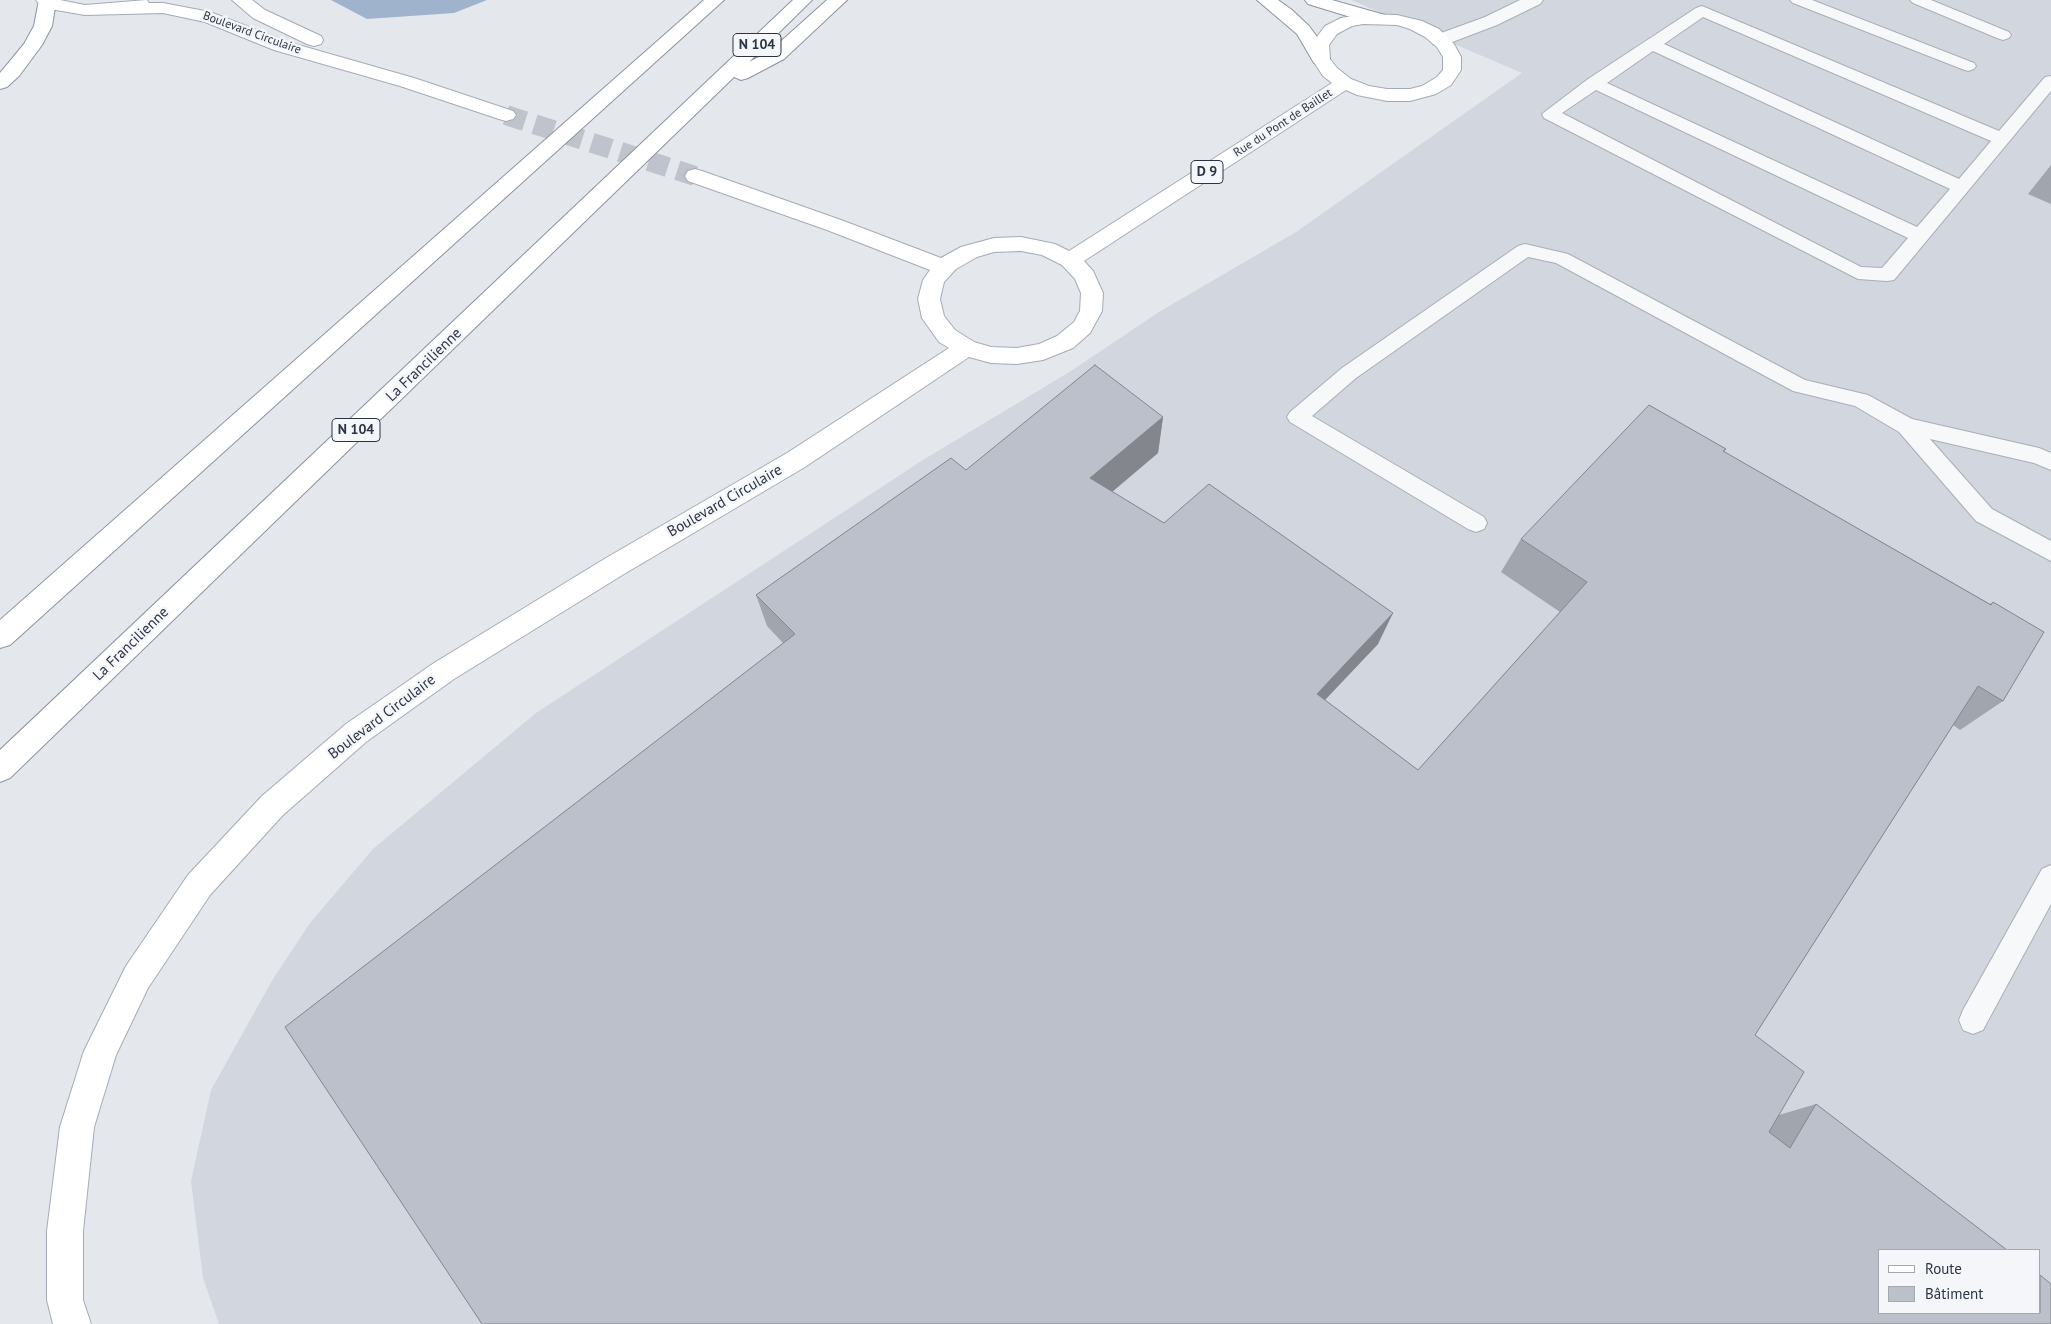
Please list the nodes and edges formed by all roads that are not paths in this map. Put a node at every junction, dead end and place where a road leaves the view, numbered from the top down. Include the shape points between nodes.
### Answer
1 (158, 0) edge
2 (241, 0) edge
3 (690, 0) edge
4 (715, 0) edge
5 (804, 0) edge
6 (838, 0) edge
7 (1266, 0) edge
8 (1314, 0) edge
9 (1534, 0) edge
10 (1717, 0) edge
11 (1798, 0) edge
12 (1918, 0) edge
13 (46, 1) edge
14 (124, 8) junction
15 (1702, 11) junction
16 (1379, 19) junction
17 (2004, 35) dead end
18 (1440, 40) junction
19 (1652, 45) junction
20 (1320, 59) junction
21 (1968, 66) dead end
22 (0, 82) edge
23 (407, 82) junction
24 (2051, 82) edge
25 (1344, 83) junction
26 (1594, 83) junction
27 (711, 90) junction
28 (506, 115) tunnel mouth
29 (2002, 139) junction
30 (695, 176) tunnel mouth
31 (1962, 187) junction
32 (1920, 236) junction
33 (1070, 260) junction
34 (945, 268) junction
35 (966, 348) junction
36 (283, 385) junction
37 (1906, 426) junction
38 (2051, 462) edge
39 (1476, 523) dead end
40 (2051, 552) edge
41 (0, 637) edge
42 (0, 770) edge
43 (2051, 878) edge
44 (1973, 1020) dead end
45 (72, 1324) edge

1 - 14 main road
2 - 23 main road, Boulevard Circulaire via 282,26
3 - 36 main road
4 - 36 main road
5 - 27 main road, La Francilienne / N 104
6 - 27 main road via 777,55
7 - 20 main road via 1302,30
8 - 16 main road
9 - 18 street via 1491,22
10 - 15 lane
11 - 21 lane
12 - 17 lane
13 - 14 main road via 56,6 85,10
13 - 22 main road via 43,26 33,45
14 - 23 main road, Boulevard Circulaire via 163,8 203,15 281,46
15 - 19 lane
15 - 29 lane
16 - 18 main road via 1416,25
16 - 20 main road via 1347,22 1331,30 1320,45
18 - 25 main road via 1452,57 1452,70 1444,81 1429,90 1410,95 1387,95
19 - 26 lane
19 - 31 lane
20 - 25 main road
23 - 28 main road, Boulevard Circulaire
24 - 29 lane
25 - 33 main road, Rue du Pont de Baillet / D 9
26 - 32 lane
26 - 32 lane via 1550,114 1858,273 1887,275
27 - 42 main road, La Francilienne / N 104
29 - 31 lane
30 - 34 main road via 834,224
31 - 32 lane
33 - 34 main road via 1047,249 1021,244 994,245 969,252
33 - 35 main road via 1084,276 1092,293 1091,311 1082,327 1065,342 1043,352 1017,356 991,355
34 - 35 main road via 934,280 929,299 933,318 947,336
35 - 45 main road, Boulevard Circulaire via 796,460 444,671 356,732 272,806 199,885 137,977 101,1051 77,1126 65,1231 65,1300
36 - 41 main road
37 - 38 lane via 2039,456
37 - 39 lane via 1861,400 1800,386 1561,258 1525,250 1349,373 1297,417
37 - 40 lane via 1984,515
43 - 44 lane

